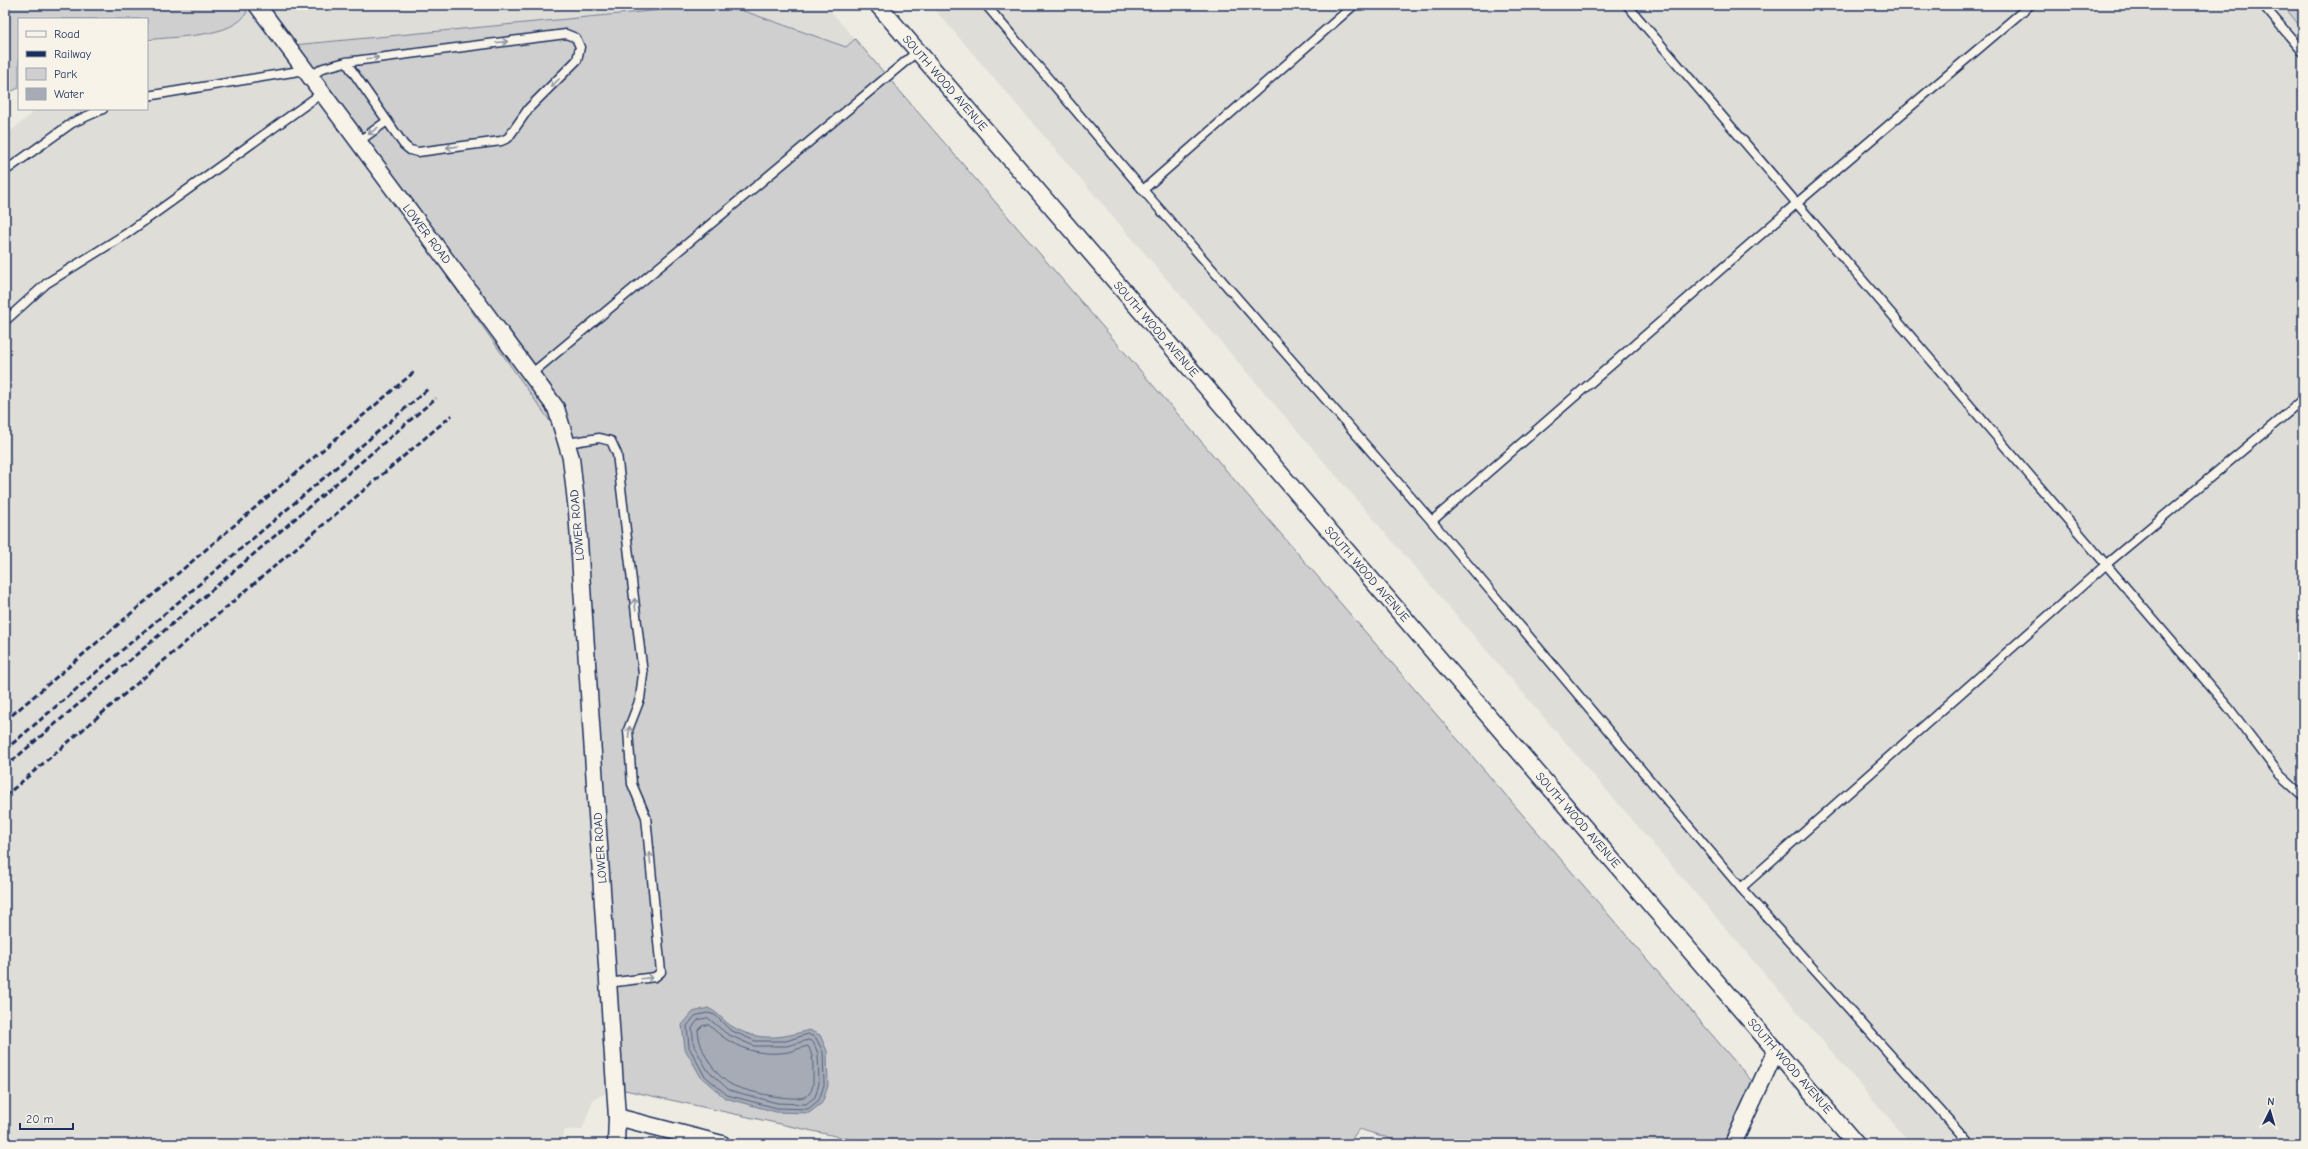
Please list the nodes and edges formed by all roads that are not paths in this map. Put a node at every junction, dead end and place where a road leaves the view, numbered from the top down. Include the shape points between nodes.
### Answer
1 (257, 5) edge
2 (878, 5) edge
3 (986, 5) edge
4 (1354, 5) edge
5 (1627, 5) edge
6 (2030, 5) edge
7 (2263, 5) edge
8 (918, 51) junction
9 (2303, 52) edge
10 (346, 62) junction
11 (308, 73) junction
12 (322, 93) junction
13 (148, 96) edge
14 (101, 110) edge
15 (387, 121) junction
16 (358, 142) junction
17 (5, 171) edge
18 (1143, 190) junction
19 (1797, 202) junction
20 (5, 321) edge
21 (531, 374) junction
22 (2303, 400) edge
23 (567, 443) junction
24 (1432, 521) junction
25 (2106, 564) junction
26 (2303, 796) edge
27 (1741, 888) junction
28 (608, 983) junction
29 (1776, 1050) junction
30 (617, 1117) junction
31 (616, 1144) edge
32 (722, 1144) edge
33 (1733, 1144) edge
34 (1856, 1144) edge
35 (1970, 1144) edge

1 - 11 street, LOWER ROAD
2 - 8 street, SOUTH WOOD AVENUE
3 - 18 lane
4 - 18 lane
5 - 19 lane
6 - 19 lane
7 - 9 lane
8 - 21 lane
8 - 29 street, SOUTH WOOD AVENUE
10 - 11 lane
10 - 15 lane
10 -> 15 lane via 566,34 573,36 580,47 577,60 529,108 508,138 502,141 414,152 404,146
11 - 12 street, LOWER ROAD
11 - 13 lane
12 - 16 street, LOWER ROAD
12 - 20 lane via 126,234 48,283
14 - 17 lane via 72,123
15 -> 16 lane
16 - 21 street, LOWER ROAD
18 - 24 lane
19 - 24 lane
19 - 25 lane
21 - 23 street, LOWER ROAD via 556,408
22 - 25 lane
23 - 28 street, LOWER ROAD via 577,511
28 -> 23 lane via 654,977 662,972 646,817 632,784 628,730 640,699 643,674 617,454 611,441 599,438
24 - 27 lane
25 - 26 lane via 2228,707 2280,775
25 - 27 lane
27 - 35 lane
28 - 30 street, LOWER ROAD
29 - 33 street
29 - 34 street, SOUTH WOOD AVENUE
30 - 31 street, LOWER ROAD
30 - 32 street

